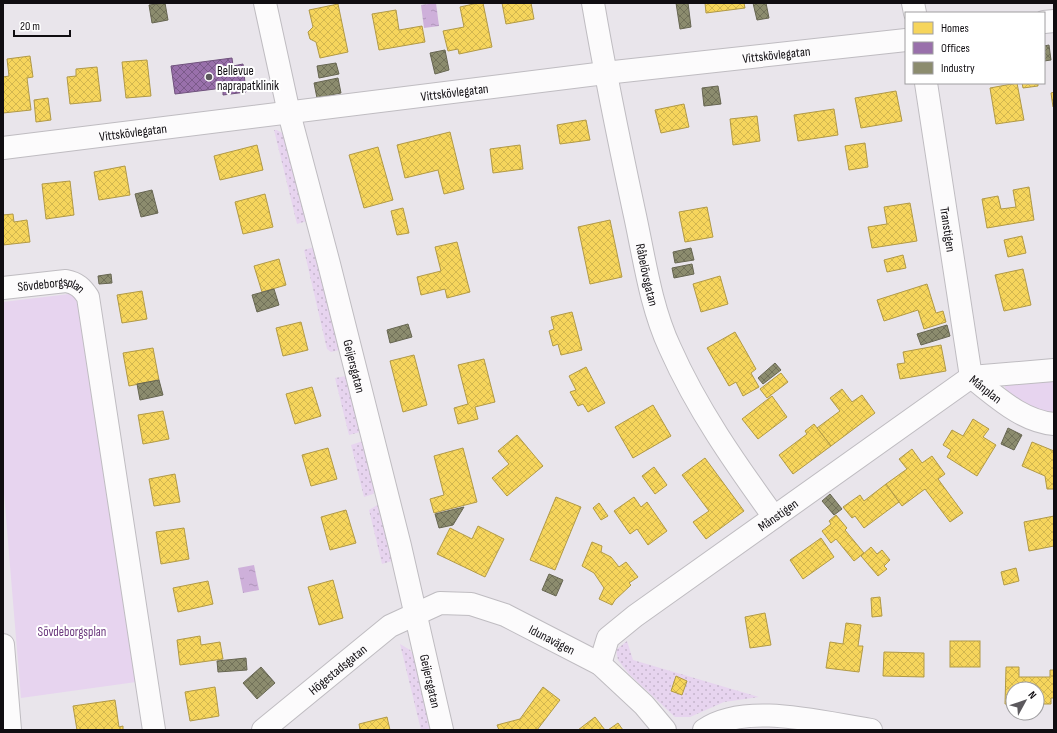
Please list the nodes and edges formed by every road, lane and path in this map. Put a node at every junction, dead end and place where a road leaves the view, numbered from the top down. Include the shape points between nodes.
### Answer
1 (265, 3) edge
2 (593, 3) edge
3 (905, 40) edge
4 (605, 73) junction
5 (926, 84) edge
6 (289, 113) junction
7 (3, 148) edge
8 (3, 288) edge
9 (1054, 370) edge
10 (971, 377) junction
11 (1054, 424) edge
12 (774, 517) junction
13 (415, 614) junction
14 (3, 645) edge
15 (600, 664) junction
16 (10, 730) edge
17 (154, 730) edge
18 (263, 730) edge
19 (442, 730) edge
20 (665, 730) edge
21 (704, 730) edge
22 (871, 730) edge

1 - 6 street, Geijersgatan
2 - 4 street, Råbelövsgatan
3 - 4 street, Vittskövlegatan
4 - 6 street, Vittskövlegatan
4 - 12 street, Råbelövsgatan via 651,292 669,346 691,393 726,449
5 - 10 street, Transtigen
6 - 7 street, Vittskövlegatan
6 - 13 street, Geijersgatan
8 - 17 street, Sövdeborgsplan via 66,281 75,283 83,289 88,298
9 - 10 street, Månplan
10 - 11 street, Månplan via 1008,407 1044,423
10 - 12 street, Månstigen
12 - 15 street, Månstigen via 608,638
13 - 15 street, Idunavägen via 440,603 471,604 505,615
13 - 18 street, Högestadsgatan via 390,626
13 - 19 street, Geijersgatan
14 - 16 street
15 - 20 street, Idunavägen via 644,705
21 - 22 street via 711,725 741,716 772,715

